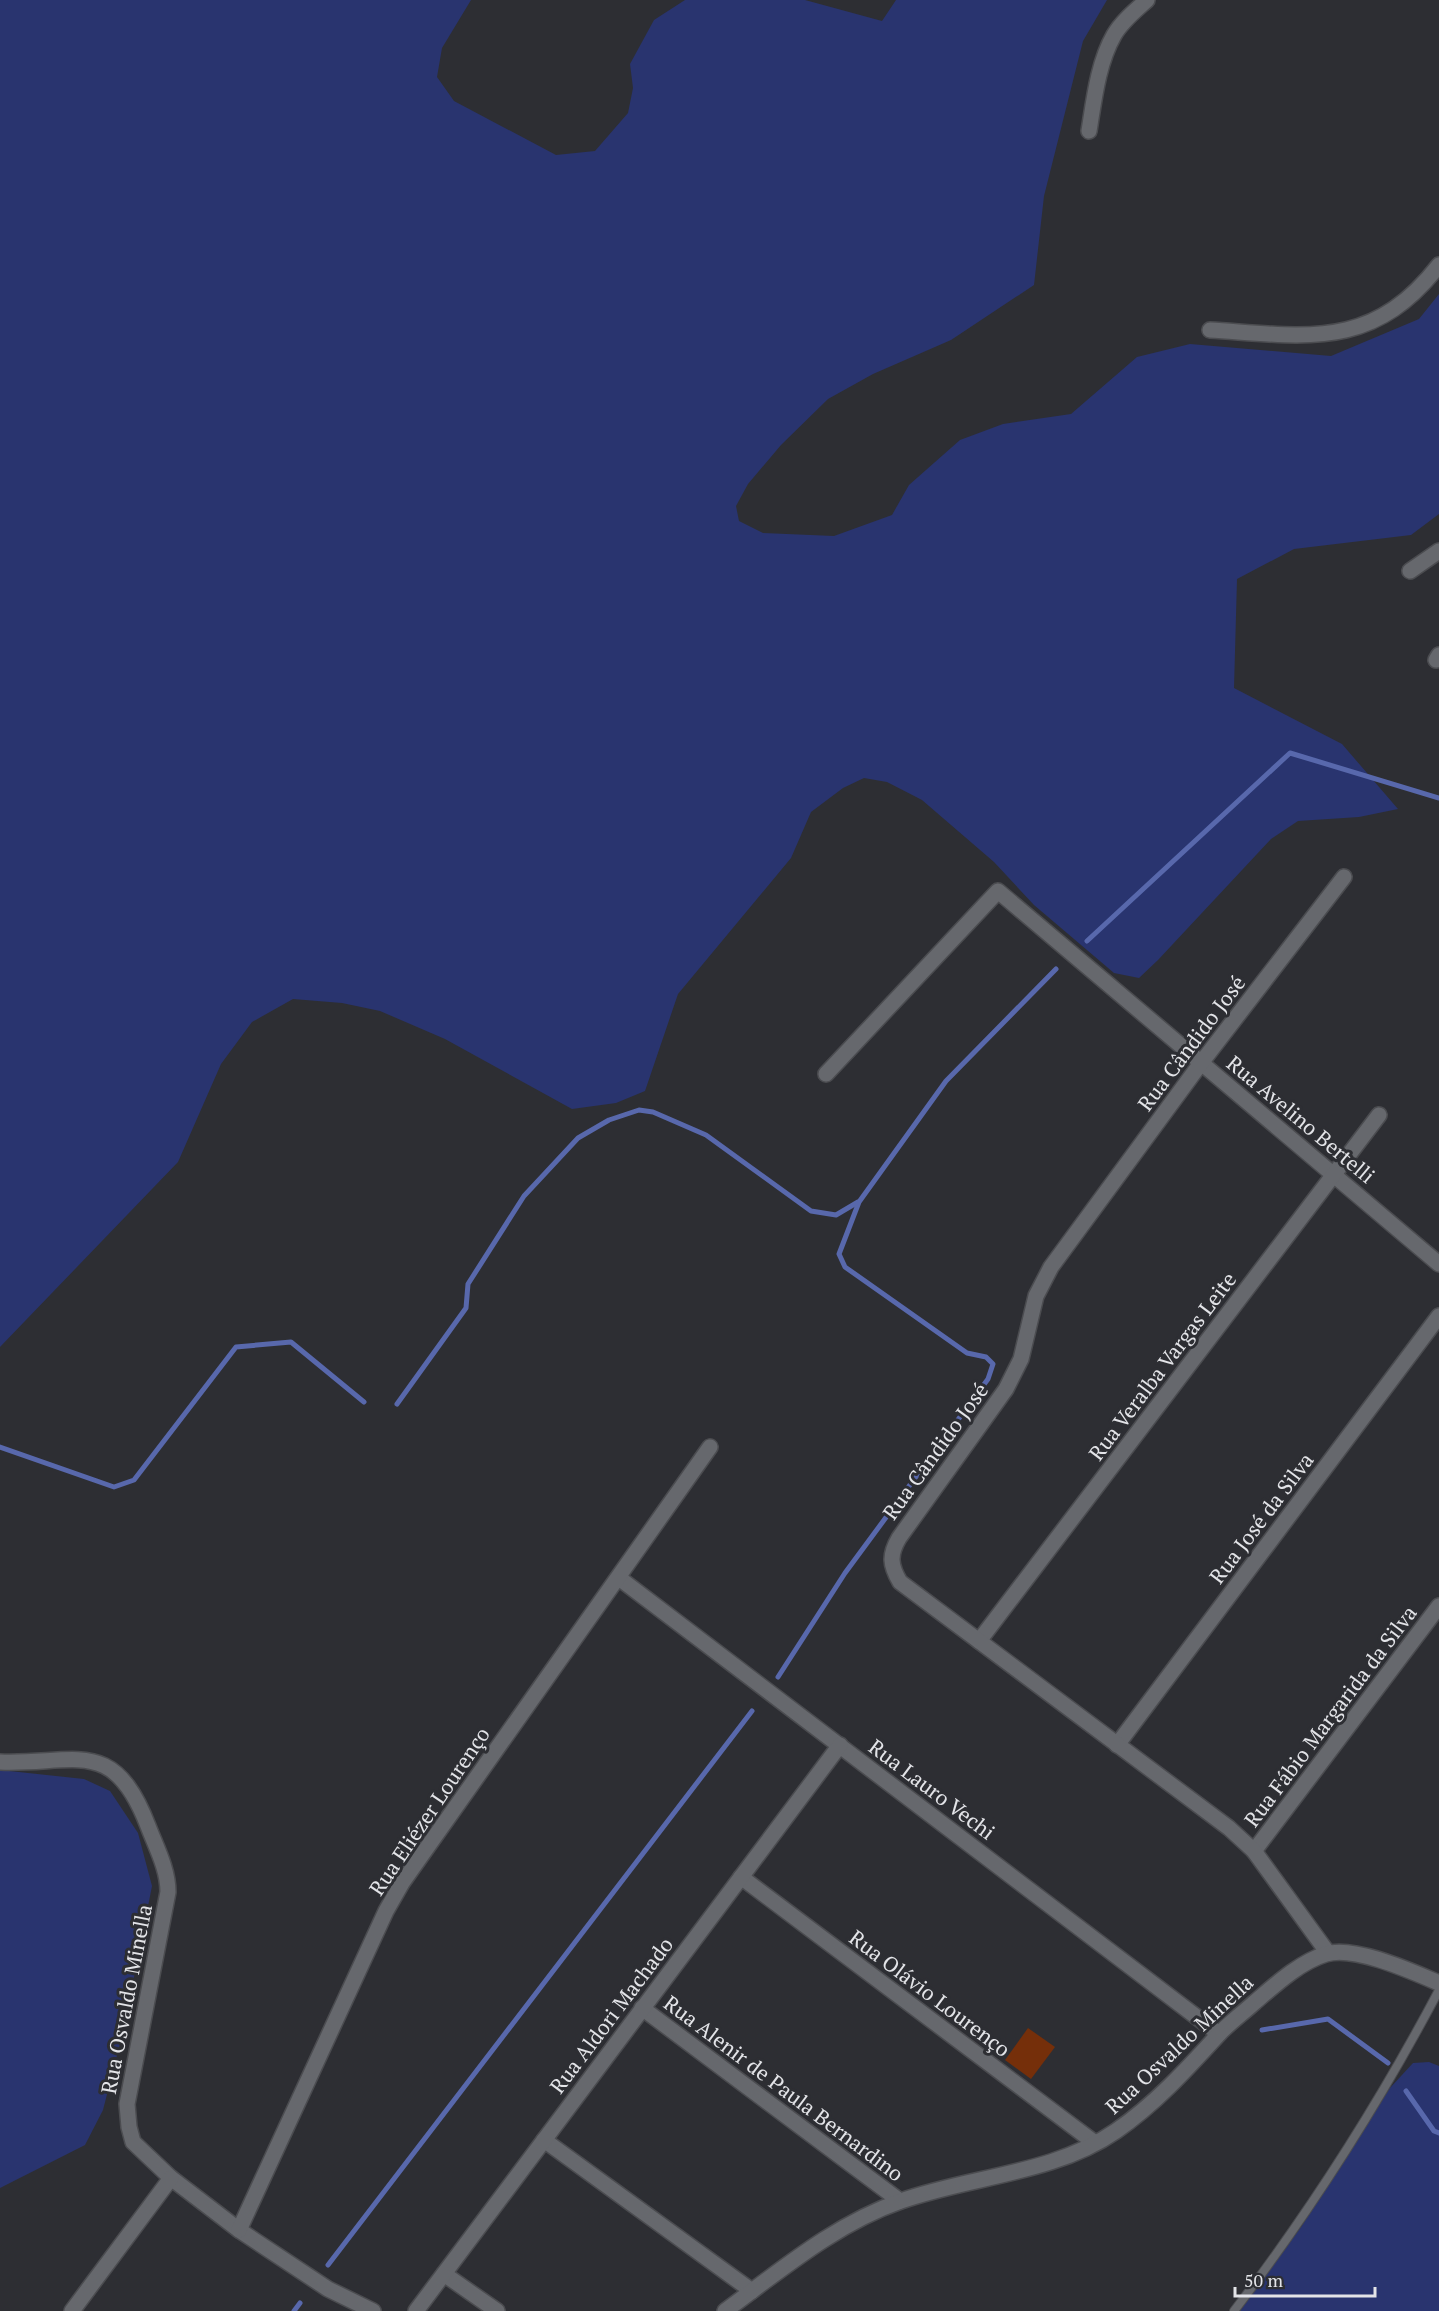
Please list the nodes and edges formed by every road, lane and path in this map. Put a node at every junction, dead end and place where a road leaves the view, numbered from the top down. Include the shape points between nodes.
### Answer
1 (1147, 0) edge
2 (1089, 132) dead end
3 (1439, 265) edge
4 (1210, 330) dead end
5 (1439, 551) edge
6 (1410, 571) dead end
7 (1344, 877) dead end
8 (1201, 1063) junction
9 (825, 1074) dead end
10 (1379, 1115) dead end
11 (1335, 1174) junction
12 (1439, 1264) edge
13 (1439, 1316) edge
14 (710, 1447) dead end
15 (619, 1578) junction
16 (1439, 1606) edge
17 (979, 1641) junction
18 (1117, 1744) junction
19 (840, 1745) junction
20 (0, 1762) edge
21 (1254, 1851) junction
22 (741, 1877) junction
23 (1328, 1953) junction
24 (1439, 1983) edge
25 (1439, 1990) edge
26 (642, 2008) junction
27 (1219, 2034) junction
28 (544, 2140) junction
29 (1095, 2143) junction
30 (171, 2178) junction
31 (900, 2201) junction
32 (239, 2230) junction
33 (444, 2274) junction
34 (752, 2291) junction
35 (72, 2311) edge
36 (373, 2311) edge
37 (416, 2311) edge
38 (497, 2311) edge
39 (725, 2311) edge
40 (1234, 2311) edge

1 - 2 street via 1115,33 1108,48
3 - 4 street via 1403,304 1352,330 1296,336
5 - 6 street
7 - 8 street, Rua Cândido José
8 - 9 street, Rua Avelino Bertelli via 998,891
8 - 11 street, Rua Avelino Bertelli
8 - 17 street, Rua Cândido José via 1051,1267 1036,1296 1022,1359 1006,1389 892,1548 890,1560 900,1582
10 - 11 street, Rua Veralba Vargas Leite
11 - 12 street, Rua Avelino Bertelli
11 - 17 street, Rua Veralba Vargas Leite
13 - 18 street, Rua José da Silva
14 - 15 street, Rua Eliézer Lourenço
15 - 19 street, Rua Lauro Vechi
15 - 32 street, Rua Eliézer Lourenço via 402,1882
16 - 21 street, Rua Fábio Margarida da Silva
17 - 18 street, Rua Cândido José
18 - 21 street, Rua Cândido José
19 - 22 street, Rua Aldori Machado
19 - 27 street, Rua Lauro Vechi
20 - 30 street, Rua Osvaldo Minella via 70,1758 100,1764 124,1780 142,1810 166,1874 168,1892 127,2114 133,2142
21 - 23 street, Rua Cândido José
22 - 26 street, Rua Aldori Machado
22 - 29 street, Rua Olávio Lourenço
23 - 24 street via 1378,1960
23 - 27 street, Rua Osvaldo Minella via 1284,1978
25 - 40 lane via 1365,2120
26 - 28 street, Rua Aldori Machado
26 - 31 street, Rua Alenir de Paula Bernardino
27 - 29 street, Rua Osvaldo Minella via 1159,2097
28 - 33 street, Rua Aldori Machado
28 - 34 street
29 - 31 street, Rua Osvaldo Minella via 1041,2164
30 - 32 street, Rua Osvaldo Minella
30 - 35 street
31 - 34 street, Rua Osvaldo Minella via 845,2226
32 - 36 street, Rua Osvaldo Minella via 328,2289
33 - 37 street, Rua Aldori Machado
33 - 38 street
34 - 39 street, Rua Osvaldo Minella

